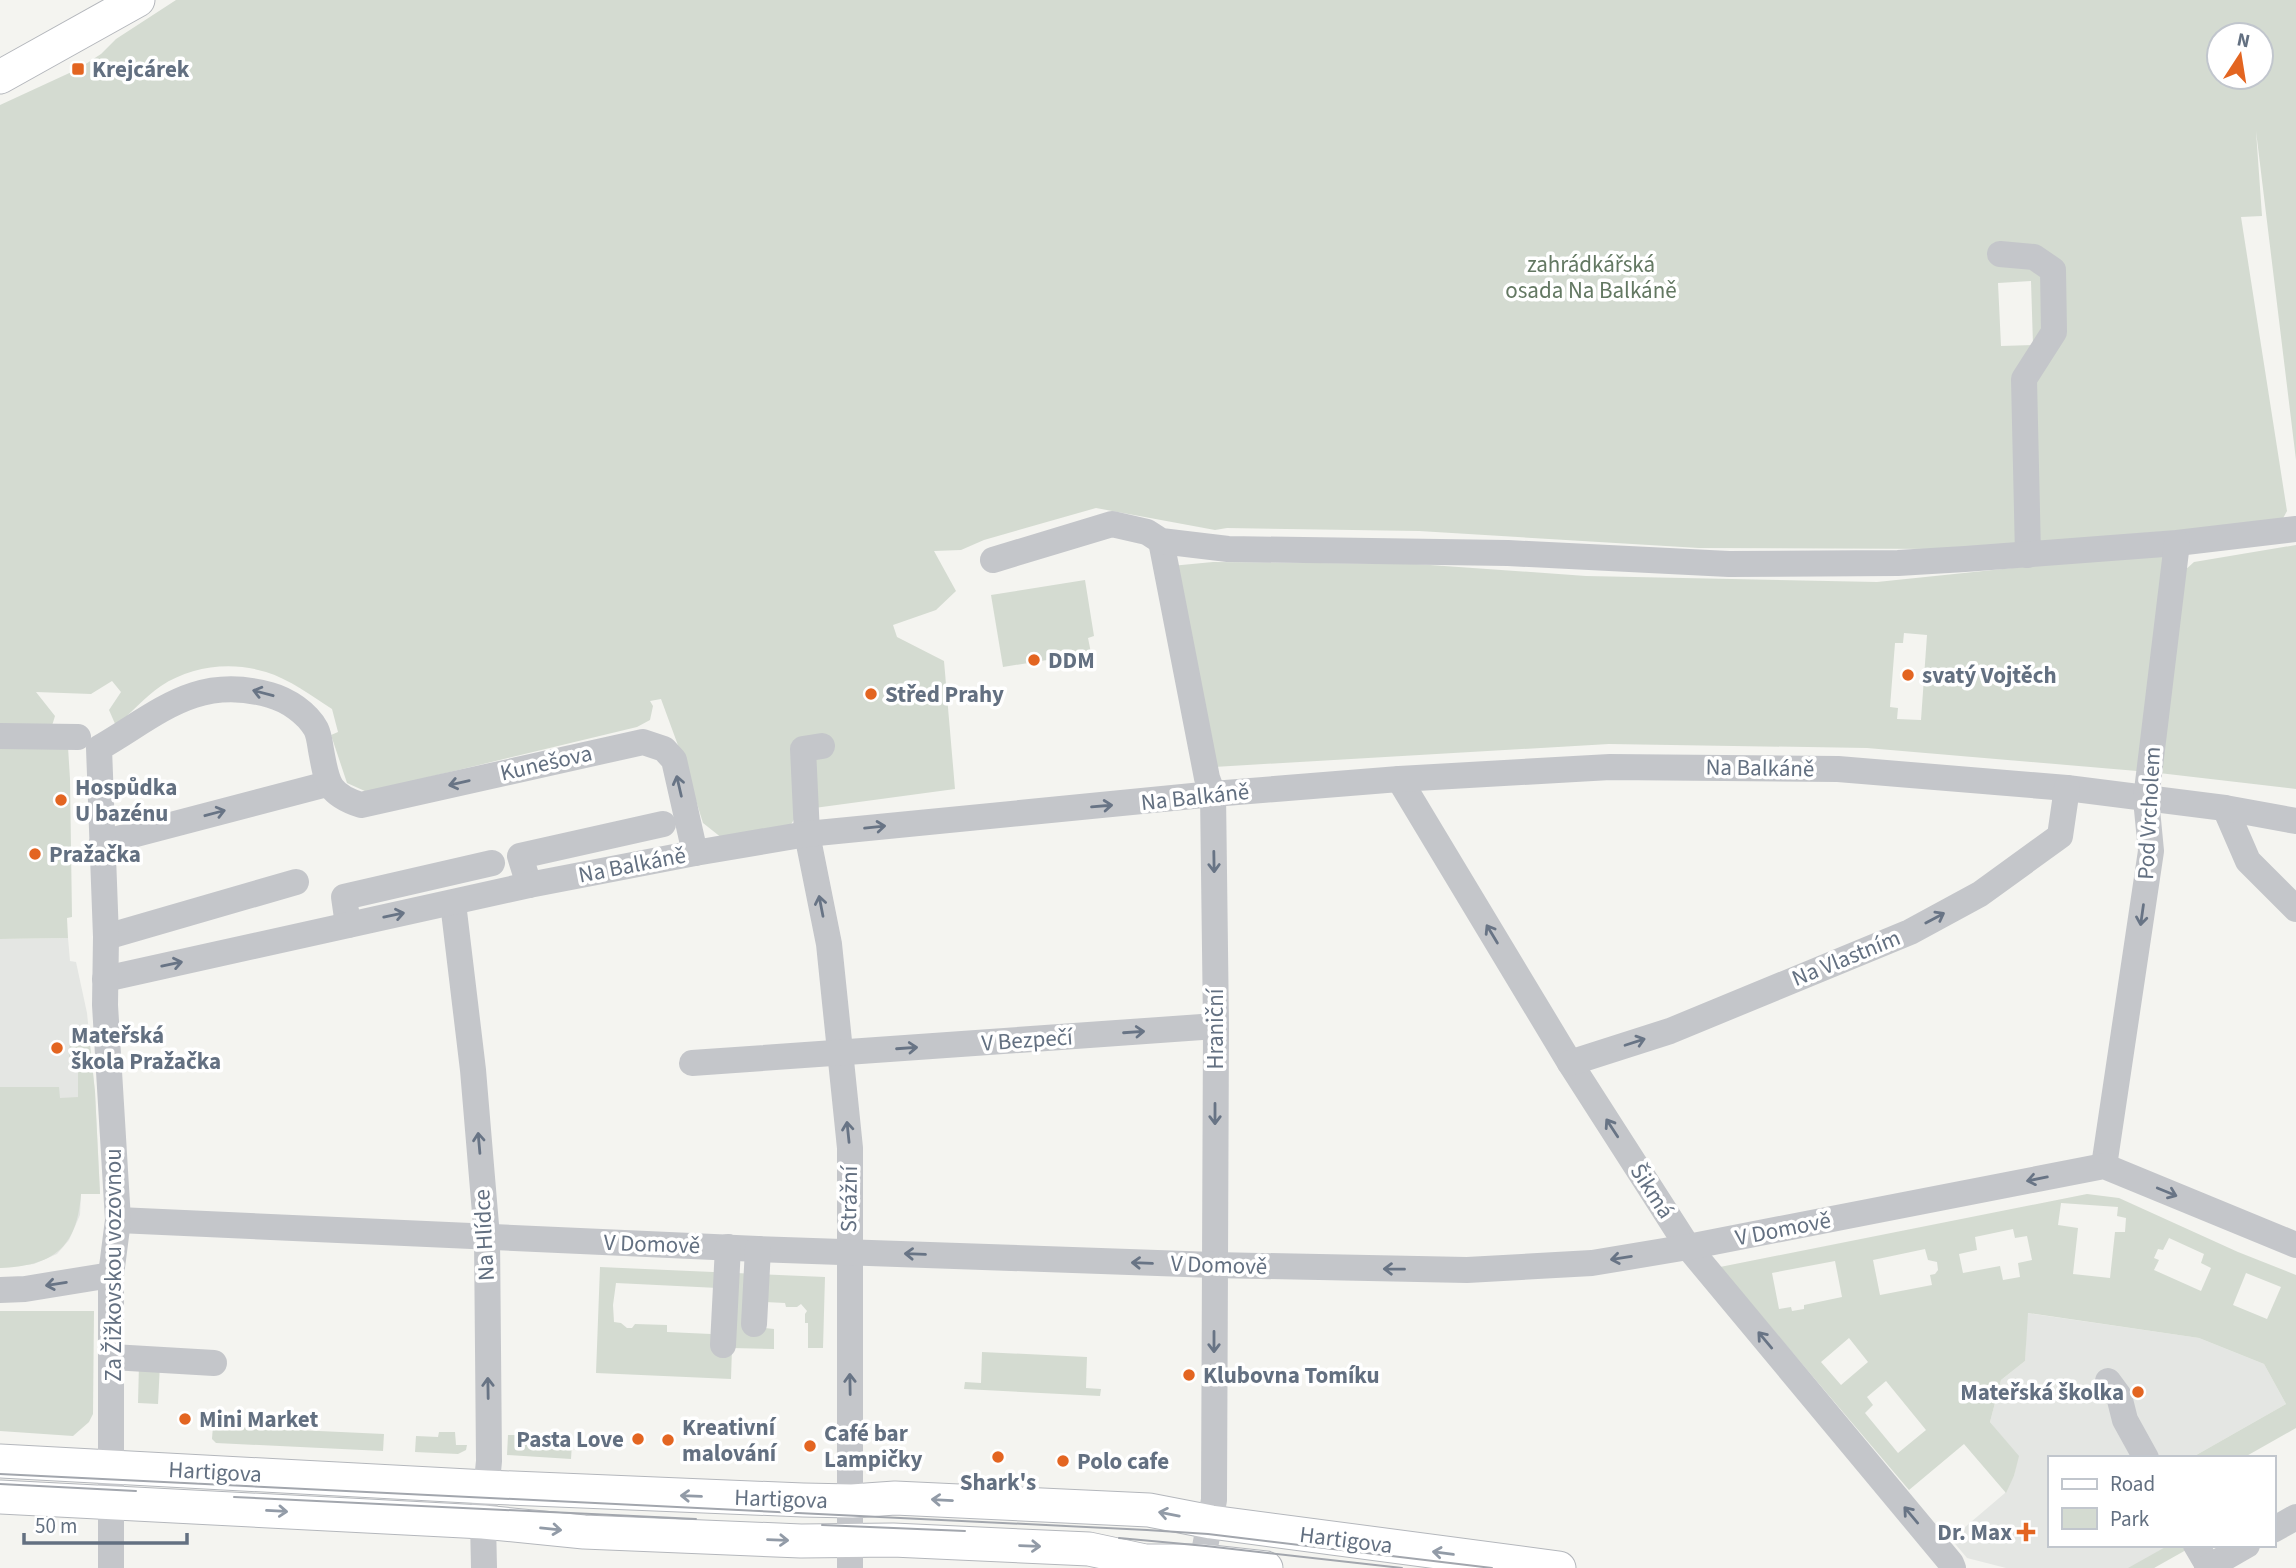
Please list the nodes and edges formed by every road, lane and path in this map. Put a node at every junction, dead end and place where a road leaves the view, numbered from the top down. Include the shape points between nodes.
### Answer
1 (127, 3) edge
2 (0, 78) edge
3 (2000, 254) dead end
4 (2296, 529) edge
5 (1161, 541) junction
6 (2177, 543) junction
7 (2028, 555) junction
8 (993, 561) dead end
9 (0, 736) edge
10 (89, 742) junction
11 (822, 746) dead end
12 (1399, 779) junction
13 (327, 783) junction
14 (2067, 788) junction
15 (1213, 794) junction
16 (2146, 799) junction
17 (2225, 808) junction
18 (2296, 821) edge
19 (663, 824) dead end
20 (807, 834) junction
21 (102, 843) junction
22 (695, 853) junction
23 (492, 863) dead end
24 (296, 882) dead end
25 (529, 885) junction
26 (453, 903) junction
27 (2296, 909) edge
28 (348, 925) junction
29 (106, 937) junction
30 (105, 979) junction
31 (1216, 1027) junction
32 (839, 1053) junction
33 (692, 1063) dead end
34 (1570, 1063) junction
35 (2104, 1166) junction
36 (118, 1220) junction
37 (487, 1237) junction
38 (2296, 1245) edge
39 (728, 1247) junction
40 (1688, 1247) junction
41 (758, 1249) junction
42 (848, 1251) junction
43 (1214, 1265) junction
44 (111, 1275) junction
45 (0, 1290) edge
46 (754, 1324) dead end
47 (723, 1345) dead end
48 (113, 1357) junction
49 (214, 1363) dead end
50 (2108, 1381) dead end
51 (2145, 1456) edge
52 (0, 1461) edge
53 (112, 1467) junction
54 (487, 1488) junction
55 (0, 1497) edge
56 (852, 1501) junction
57 (111, 1503) junction
58 (2296, 1517) edge
59 (483, 1522) junction
60 (1211, 1522) junction
61 (2275, 1529) edge
62 (2197, 1547) edge
63 (2244, 1547) edge
64 (851, 1554) edge
65 (1202, 1564) edge
66 (111, 1568) edge
67 (484, 1568) edge
68 (1266, 1568) edge
69 (1559, 1568) edge
70 (1953, 1568) edge
71 (2208, 1568) edge

1 - 2 main road
3 - 7 street via 2034,257 2053,270 2054,332 2024,379
4 - 6 street
5 - 7 street via 1228,549 1508,552 1729,564 1898,563
5 - 8 street via 1147,532 1112,524
5 - 15 street, Hraniční
6 - 7 street
6 - 16 street, Pod Vrcholem
9 - 10 street
13 -> 10 street via 317,731 302,711 253,690 204,692 141,720 120,736
10 - 21 street, Za Žižkovskou vozovnou
11 - 20 street, Strážní via 803,750
12 - 14 street, Na Balkáně via 1610,767 1771,768 1838,769
12 - 15 street, Na Balkáně
34 -> 12 street, Šikmá
21 -> 13 street
22 -> 13 street, Kunešova via 674,760 664,749 643,742 361,805 344,800
14 - 16 street, Na Balkáně
34 -> 14 street, Na Vlastním via 1670,1031 1910,932 1980,894 2060,836
20 -> 15 street, Na Balkáně
15 -> 31 street, Hraniční
16 - 17 street, Na Balkáně
16 -> 35 street, Pod Vrcholem via 2151,851
17 - 18 street, Na Balkáně
17 - 27 street via 2248,861
19 - 25 street via 520,856
20 - 22 street, Na Balkáně
32 -> 20 street, Strážní via 829,944
21 - 29 street, Za Žižkovskou vozovnou
22 - 25 street, Na Balkáně
23 - 28 street via 344,897
24 - 29 street
25 - 26 street, Na Balkáně
28 -> 26 street, Na Balkáně
37 -> 26 street, Na Hlídce
30 -> 28 street, Na Balkáně
29 - 30 street, Za Žižkovskou vozovnou
30 - 36 street, Za Žižkovskou vozovnou
32 -> 31 street, V Bezpečí
31 -> 43 street, Hraniční
32 - 33 street, V Bezpečí
42 -> 32 street, Strážní via 850,1148
40 -> 34 street, Šikmá
35 -> 38 street
35 -> 40 street, V Domově
36 - 37 street, V Domově
36 - 44 street, Za Žižkovskou vozovnou
37 - 39 street, V Domově
54 -> 37 street, Na Hlídce
39 - 41 street, V Domově
39 - 47 street
40 -> 43 street, V Domově via 1592,1263 1467,1270
70 -> 40 street, Šikmá
41 - 42 street, V Domově
41 - 46 street
43 -> 42 street, V Domově
56 -> 42 street, Strážní
43 -> 60 street, Hraniční
44 -> 45 street
44 - 48 street, Za Žižkovskou vozovnou
48 - 49 street
48 - 53 street, Za Žižkovskou vozovnou
50 - 51 street
52 - 53 main road, Hartigova
53 - 54 main road, Hartigova
53 - 57 street, Za Žižkovskou vozovnou
56 -> 54 main road, Hartigova
54 - 59 street, Na Hlídce
55 - 57 main road, Hartigova
60 -> 56 main road, Hartigova via 1149,1510 895,1498
56 - 64 street, Strážní
57 -> 59 main road, Hartigova
57 - 66 street, Za Žižkovskou vozovnou
58 - 61 street
59 -> 64 main road, Hartigova via 584,1532 801,1541
59 - 67 street, Na Hlídce
60 - 65 street, Hraniční
69 -> 60 main road, Hartigova
62 - 71 street
63 - 71 street
64 -> 65 main road, Hartigova via 1089,1549 1145,1561
65 - 68 main road, Hartigova

